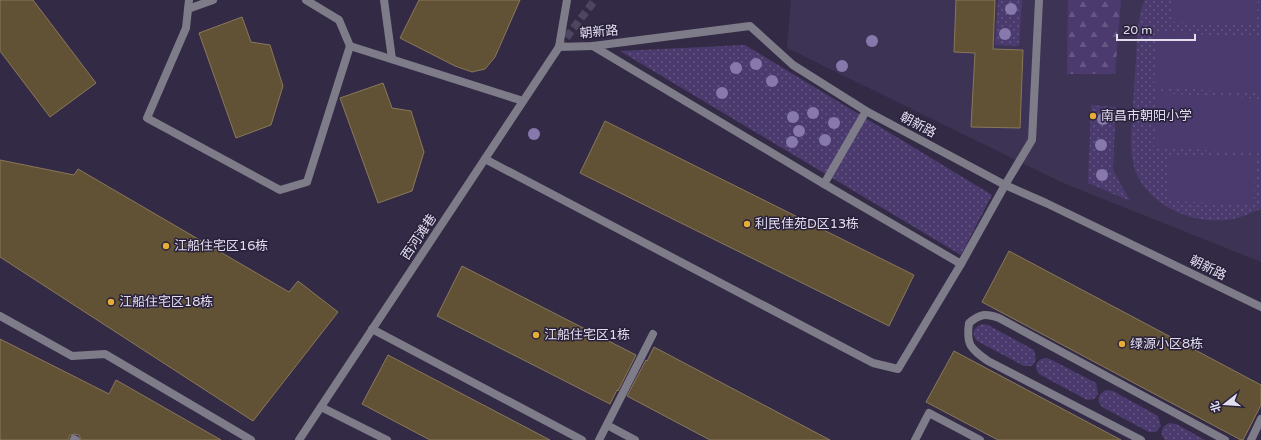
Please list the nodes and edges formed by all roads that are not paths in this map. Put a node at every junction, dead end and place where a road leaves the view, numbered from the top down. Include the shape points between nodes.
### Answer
1 (189, 0) edge
2 (213, 0) edge
3 (306, 0) edge
4 (384, 0) edge
5 (567, 0) edge
6 (1039, 0) edge
7 (188, 9) junction
8 (350, 46) junction
9 (559, 46) junction
10 (593, 46) junction
11 (392, 59) junction
12 (523, 101) junction
13 (866, 111) junction
14 (485, 159) junction
15 (824, 184) junction
16 (1005, 185) junction
17 (961, 264) junction
18 (1261, 307) edge
19 (0, 316) edge
20 (372, 330) junction
21 (653, 334) dead end
22 (321, 407) junction
23 (1261, 419) edge
24 (607, 425) junction
25 (251, 440) edge
26 (299, 440) edge
27 (387, 440) edge
28 (582, 440) edge
29 (599, 440) edge
30 (635, 440) edge
31 (915, 440) edge
32 (980, 440) edge
33 (1141, 440) edge
34 (1225, 440) edge
35 (1251, 440) edge

1 - 7 street
2 - 7 street
3 - 8 street via 339,20
4 - 11 street
5 - 9 street
6 - 16 street via 1032,140
7 - 8 street via 186,28 147,118 280,190 307,182
8 - 11 street
9 - 10 street, 朝新路
9 - 12 street, 西河滩巷
10 - 13 street, 朝新路 via 750,26 793,65
10 - 15 street
11 - 12 street
12 - 14 street, 西河滩巷
13 - 15 street
13 - 16 street, 朝新路
14 - 17 street via 873,362 898,369
14 - 20 street, 西河滩巷
15 - 17 street
16 - 17 street
16 - 18 street, 朝新路
19 - 25 street via 72,356 104,354
20 - 22 street, 西河滩巷
20 - 28 street
21 - 24 street
22 - 26 street, 西河滩巷
22 - 27 street
23 - 35 street
24 - 29 street
24 - 30 street
31 - 32 street via 929,413
33 - 34 street via 988,361 974,350 970,343 970,323 979,315 999,318

